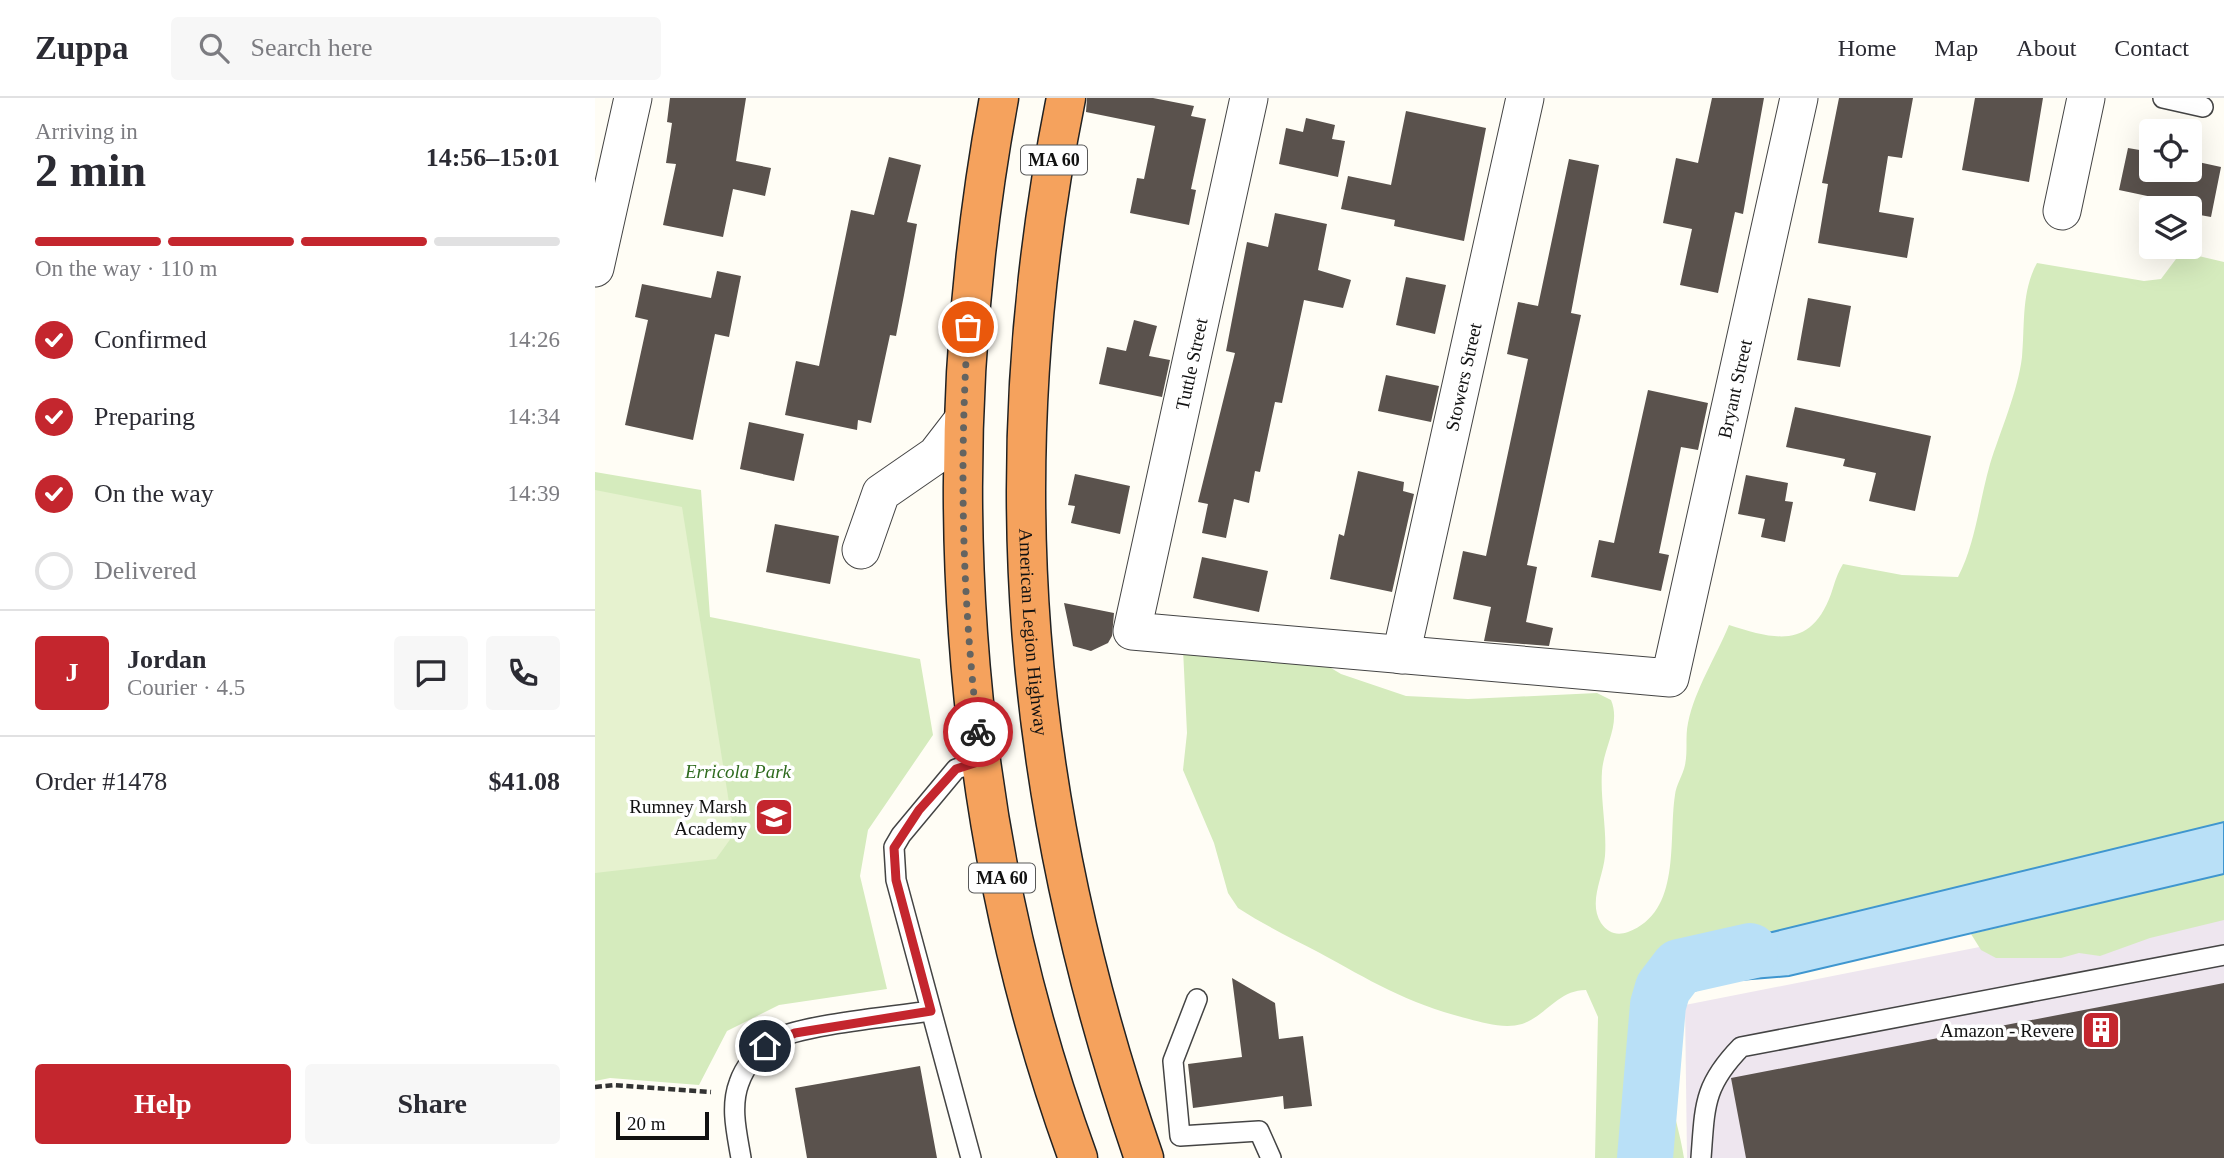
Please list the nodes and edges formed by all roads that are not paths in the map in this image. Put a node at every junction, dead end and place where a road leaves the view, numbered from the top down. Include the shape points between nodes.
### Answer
1 (633, 98) edge
2 (999, 98) edge
3 (1066, 98) edge
4 (1249, 98) edge
5 (1525, 98) edge
6 (1799, 98) edge
7 (2086, 98) edge
8 (2162, 98) edge
9 (2203, 107) dead end
10 (2062, 211) dead end
11 (595, 268) edge
12 (963, 420) junction
13 (861, 550) dead end
14 (1401, 654) junction
15 (981, 761) junction
16 (2224, 955) edge
17 (1197, 999) dead end
18 (931, 1011) junction
19 (741, 1158) edge
20 (971, 1158) edge
21 (1078, 1158) edge
22 (1144, 1158) edge
23 (1271, 1158) edge
24 (1701, 1158) edge

1 - 11 street
2 - 12 highway, MA 60 via 975,250
3 - 22 highway, American Legion Highway / MA 60 via 1044,223 1027,384 1024,496 1032,666 1056,834 1079,943
4 - 14 street, Tuttle Street via 1132,631
5 - 14 street, Stowers Street
6 - 14 street, Bryant Street via 1670,678
7 - 10 street
8 - 9 lane
12 - 13 street via 936,455 881,493
12 - 15 highway, MA 60 via 965,590
15 - 18 lane via 956,769 919,810 894,848 896,880
15 - 21 highway, MA 60 via 1018,955
16 - 24 lane via 1741,1047 1720,1068 1706,1098
17 - 23 lane via 1173,1061 1180,1136 1259,1131
18 - 19 lane via 783,1036 759,1052 736,1094
18 - 20 lane

